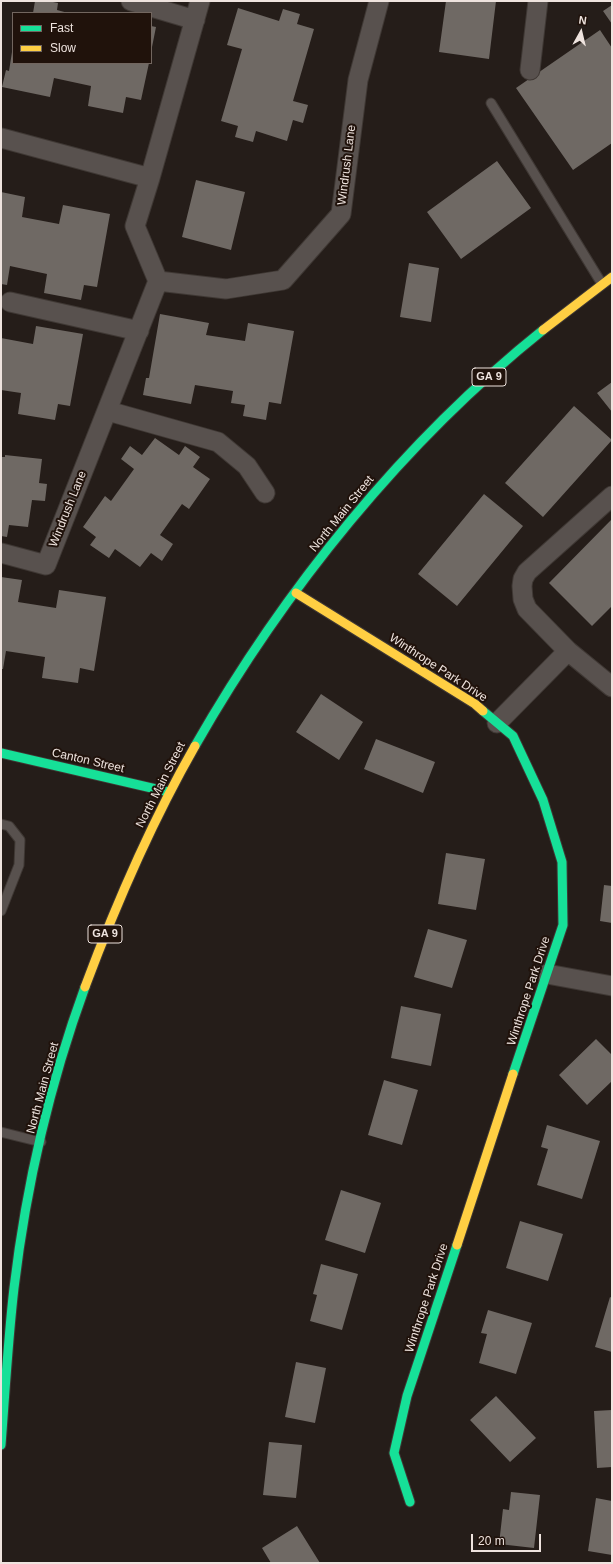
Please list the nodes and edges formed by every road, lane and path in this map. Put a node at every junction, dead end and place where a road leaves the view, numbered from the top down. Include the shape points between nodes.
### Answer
1 (131, 1) edge
2 (200, 1) edge
3 (379, 1) edge
4 (538, 1) edge
5 (195, 20) junction
6 (530, 70) dead end
7 (491, 103) dead end
8 (1, 138) edge
9 (150, 178) junction
10 (612, 277) edge
11 (158, 281) junction
12 (602, 284) junction
13 (10, 302) dead end
14 (139, 331) junction
15 (108, 411) junction
16 (265, 493) dead end
17 (612, 496) edge
18 (1, 553) edge
19 (296, 593) junction
20 (568, 651) junction
21 (612, 687) edge
22 (498, 723) junction
23 (1, 753) edge
24 (169, 792) junction
25 (1, 824) edge
26 (1, 911) edge
27 (547, 974) junction
28 (612, 986) edge
29 (1, 1132) edge
30 (41, 1142) junction
31 (1, 1445) edge
32 (410, 1502) dead end

1 - 5 street
2 - 5 street
3 - 11 street, Windrush Lane via 358,80 341,214 283,280 226,289
4 - 6 street
5 - 9 street
7 - 12 lane
8 - 9 street
9 - 11 street via 135,226
10 - 12 main road, North Main Street / GA 9
11 - 14 street, Windrush Lane
12 - 19 main road, North Main Street / GA 9 via 516,352 397,467 341,531
13 - 14 street
14 - 15 street, Windrush Lane
15 - 16 street via 218,442 248,466
15 - 18 street, Windrush Lane via 46,565
17 - 20 street via 527,572 523,579 523,599 527,609
19 - 22 main road, Winthrope Park Drive via 475,704
19 - 24 main road, North Main Street / GA 9 via 251,654 207,723
20 - 21 street
20 - 22 street
22 - 27 main road, Winthrope Park Drive via 514,736 540,793 562,862 563,925
23 - 24 main road, Canton Street
24 - 30 main road, North Main Street / GA 9 via 134,865 100,946 68,1039
25 - 26 lane via 9,826 20,840 19,865
27 - 28 street
27 - 32 main road, Winthrope Park Drive via 407,1396 394,1453
29 - 30 lane
30 - 31 main road, North Main Street / GA 9 via 28,1200 14,1288

